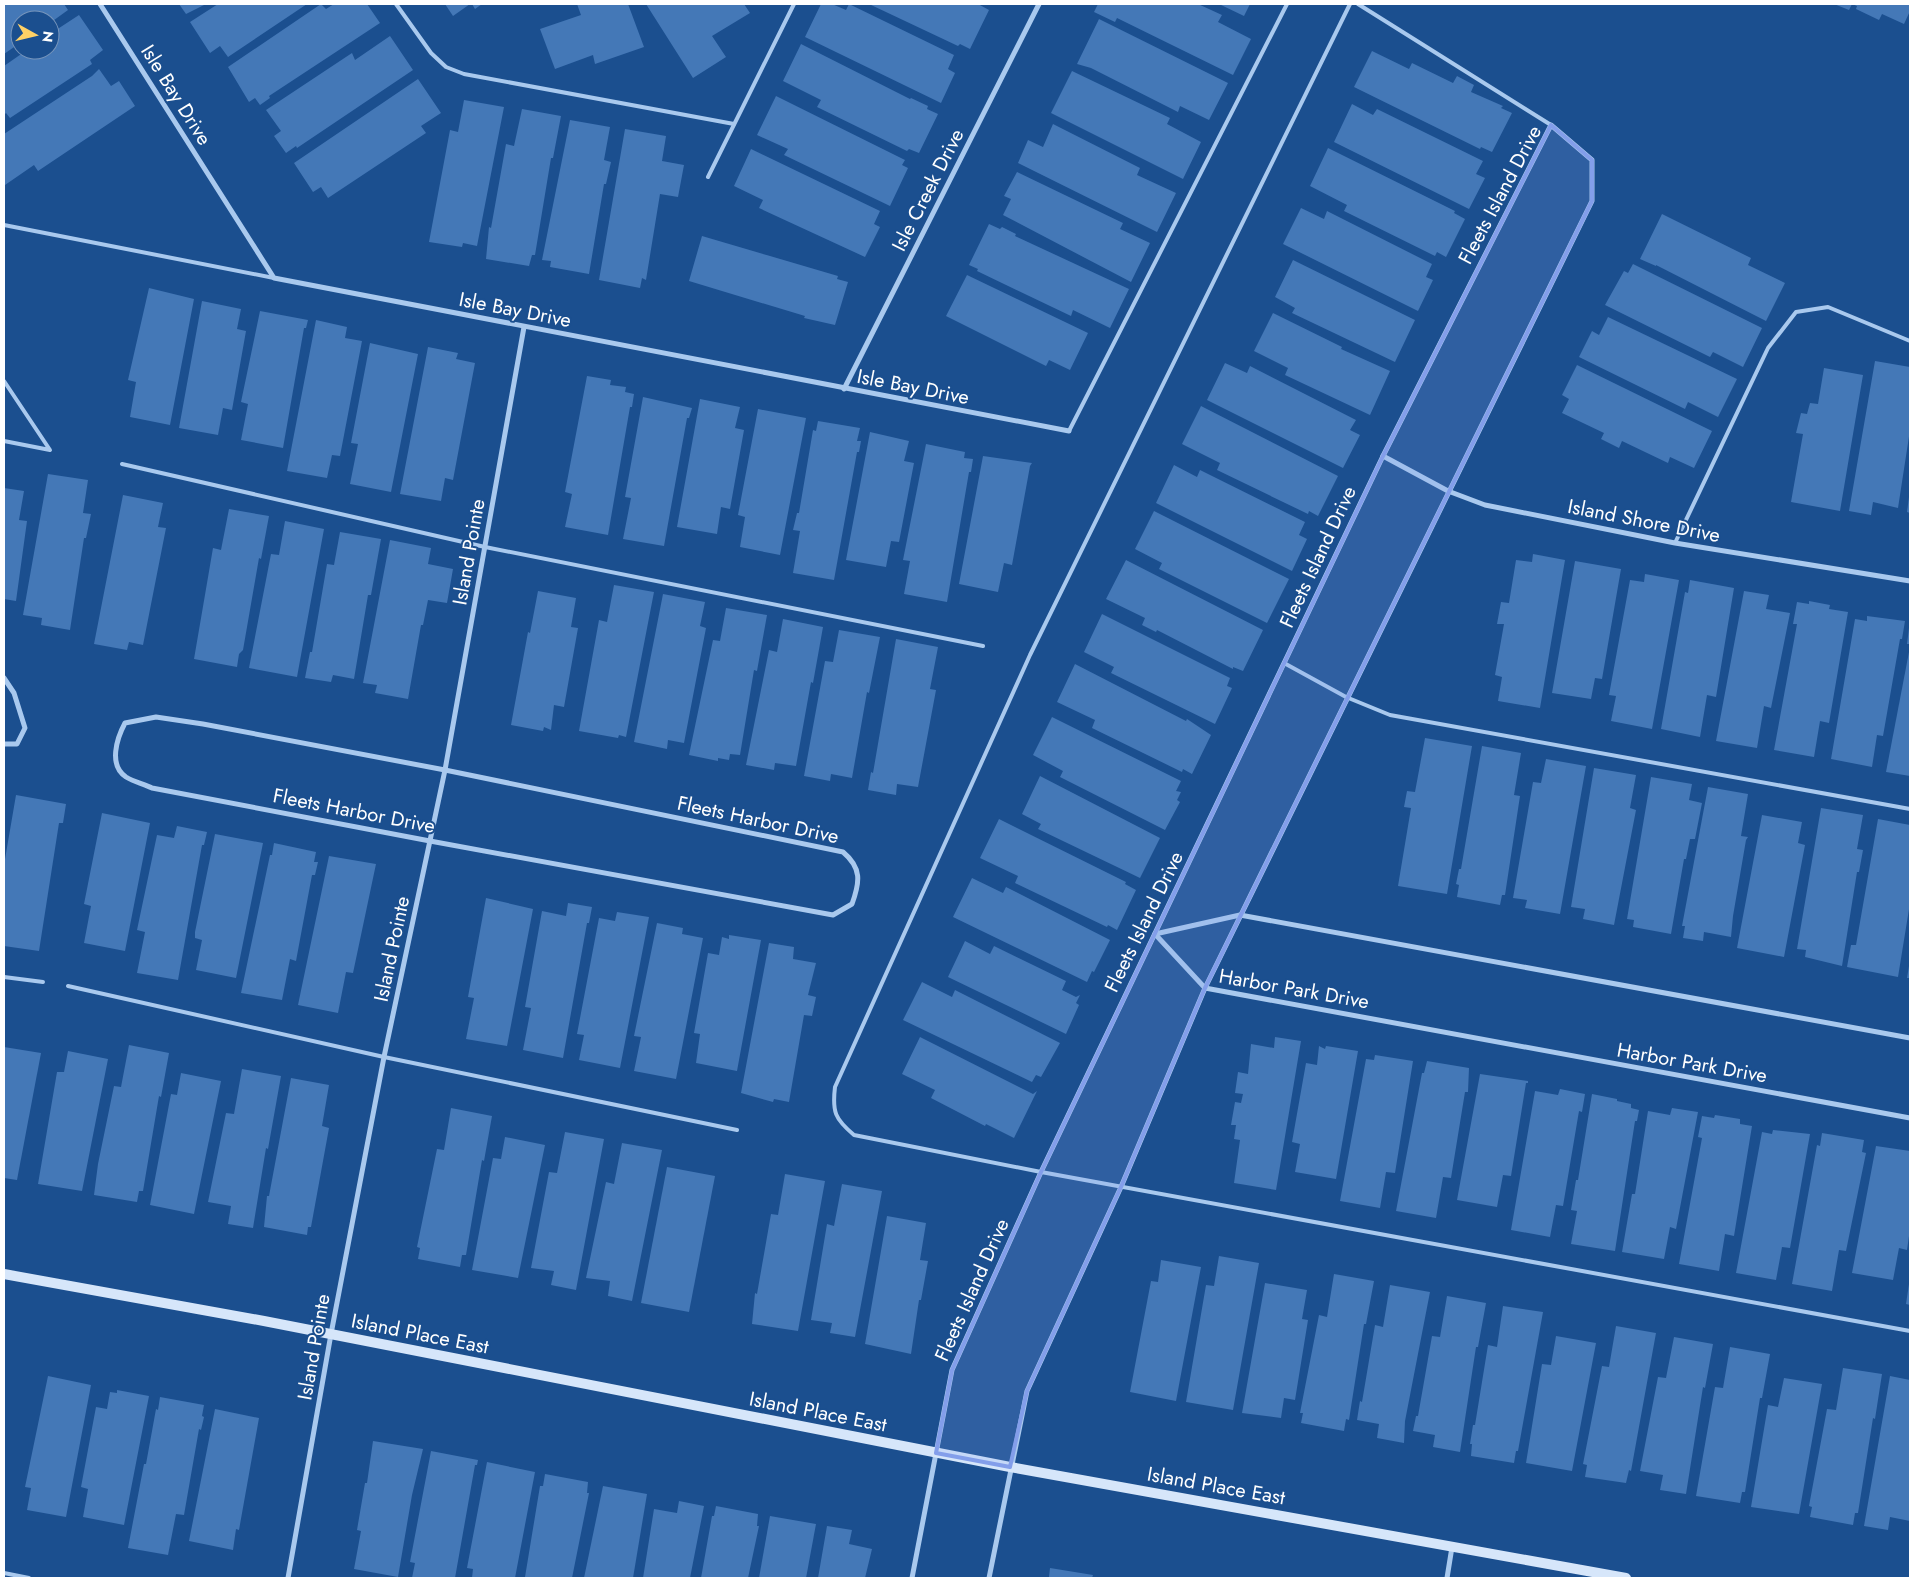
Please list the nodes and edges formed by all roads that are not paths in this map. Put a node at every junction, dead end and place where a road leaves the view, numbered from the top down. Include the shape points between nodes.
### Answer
1 (100, 4) edge
2 (396, 4) edge
3 (794, 4) edge
4 (1039, 4) edge
5 (1287, 4) edge
6 (1350, 4) edge
7 (1358, 4) edge
8 (734, 124) junction
9 (1551, 125) junction
10 (708, 177) dead end
11 (4, 226) edge
12 (274, 278) junction
13 (524, 327) junction
14 (1910, 341) edge
15 (4, 381) edge
16 (844, 389) junction
17 (1069, 431) joint
18 (4, 441) edge
19 (1383, 456) junction
20 (122, 464) dead end
21 (1448, 491) junction
22 (1675, 543) junction
23 (485, 547) junction
24 (1910, 582) edge
25 (983, 646) dead end
26 (1284, 663) junction
27 (4, 678) edge
28 (1346, 697) junction
29 (4, 744) edge
30 (445, 770) junction
31 (1910, 809) edge
32 (430, 841) junction
33 (1240, 915) junction
34 (1155, 934) junction
35 (4, 977) edge
36 (42, 982) dead end
37 (68, 986) dead end
38 (1204, 988) junction
39 (1910, 1038) edge
40 (384, 1057) junction
41 (1910, 1118) edge
42 (737, 1130) dead end
43 (1041, 1172) junction
44 (1121, 1187) junction
45 (4, 1274) edge
46 (1910, 1331) edge
47 (331, 1334) junction
48 (936, 1453) junction
49 (1010, 1467) junction
50 (1452, 1546) junction
51 (4, 1573) edge
52 (29, 1578) edge
53 (288, 1578) edge
54 (912, 1578) edge
55 (989, 1578) edge
56 (1447, 1578) edge
57 (1626, 1578) edge

1 - 12 street, Isle Bay Drive
2 - 8 lane via 431,54 446,67 464,74
3 - 8 lane
4 - 16 street, Isle Creek Drive
5 - 17 lane
6 - 43 lane via 1030,655 835,1087 833,1106 839,1123 854,1135
7 - 9 lane
8 - 10 lane
9 - 19 street, Fleets Island Drive
9 - 21 street, Fleets Island Drive via 1592,160 1592,201
11 - 12 lane
12 - 13 street, Isle Bay Drive
13 - 16 street, Isle Bay Drive
13 - 23 street, Island Pointe
14 - 22 lane via 1828,307 1796,312 1768,348
15 - 18 lane via 50,450
16 - 17 street, Isle Bay Drive
19 - 21 street, Island Shore Drive
19 - 26 street, Fleets Island Drive
20 - 23 lane
21 - 22 street, Island Shore Drive via 1485,505
21 - 28 street, Fleets Island Drive
22 - 24 street, Island Shore Drive
23 - 25 lane
23 - 30 street, Island Pointe
26 - 28 lane
26 - 34 street, Fleets Island Drive
27 - 29 street via 14,693 25,728 17,744
28 - 31 lane via 1390,715
28 - 33 street, Fleets Island Drive
30 - 32 street, Island Pointe
30 - 32 street, Fleets Harbor Drive via 156,717 125,723 116,740 117,764 125,777 152,788
30 - 32 street, Fleets Harbor Drive via 843,852 854,861 859,884 852,904 833,915
32 - 40 street, Island Pointe
33 - 34 street
33 - 38 street, Fleets Island Drive
33 - 39 street
34 - 38 street, Harbor Park Drive
34 - 43 street, Fleets Island Drive
35 - 36 lane
37 - 40 lane
38 - 41 street, Harbor Park Drive
38 - 44 street, Fleets Island Drive
40 - 42 lane
40 - 47 street, Island Pointe
43 - 44 lane
43 - 48 street, Fleets Island Drive via 952,1370
44 - 46 lane
44 - 49 street, Fleets Island Drive via 1026,1391
45 - 47 street, Island Place East
47 - 48 street, Island Place East
47 - 53 street, Island Pointe
48 - 49 street, Island Place East
48 - 54 street, Fleets Island Drive
49 - 50 street, Island Place East
49 - 55 street, Fleets Island Drive
50 - 56 street
50 - 57 street, Island Place East
51 - 52 lane

